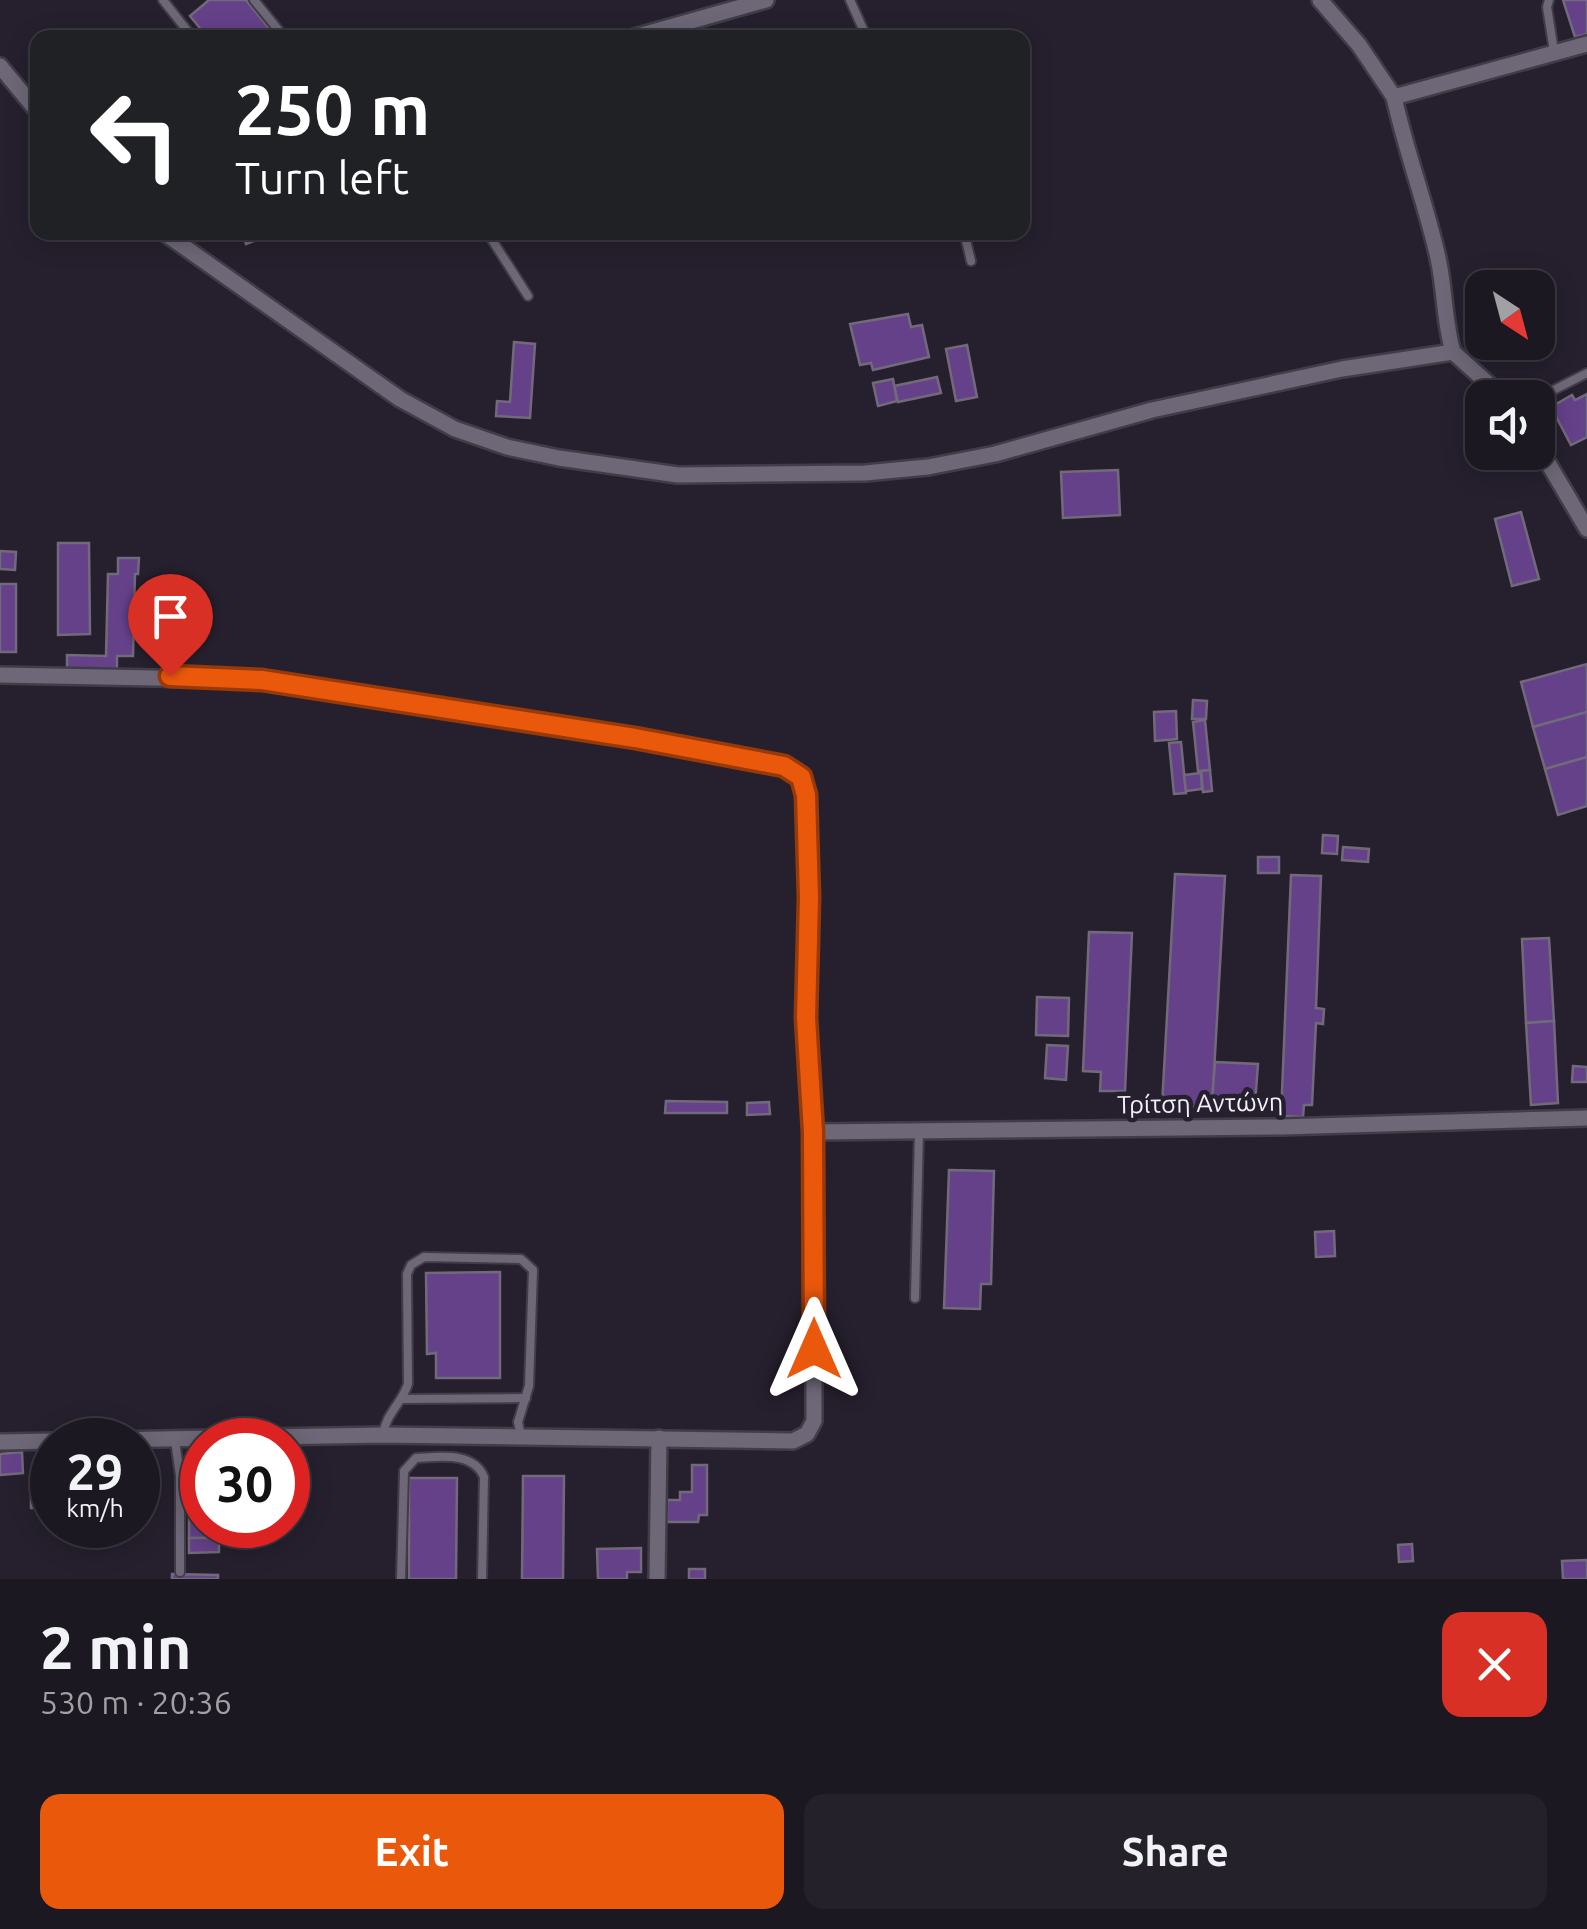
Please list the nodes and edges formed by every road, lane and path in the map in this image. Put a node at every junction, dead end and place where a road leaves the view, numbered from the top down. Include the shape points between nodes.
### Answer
1 (163, 0) edge
2 (254, 0) edge
3 (766, 0) edge
4 (850, 0) edge
5 (1320, 0) edge
6 (1549, 0) edge
7 (187, 30) edge
8 (278, 30) edge
9 (659, 30) edge
10 (863, 30) edge
11 (1587, 44) edge
12 (1554, 51) junction
13 (0, 66) edge
14 (1394, 97) junction
15 (30, 102) edge
16 (175, 240) edge
17 (492, 240) edge
18 (966, 240) edge
19 (971, 261) dead end
20 (528, 296) dead end
21 (1453, 352) junction
22 (1587, 373) edge
23 (1484, 380) edge
24 (1555, 389) edge
25 (1552, 470) edge
26 (1587, 529) edge
27 (0, 675) edge
28 (1587, 1118) edge
29 (813, 1132) junction
30 (918, 1132) junction
31 (915, 1298) dead end
32 (404, 1398) junction
33 (526, 1398) junction
34 (382, 1435) junction
35 (438, 1436) junction
36 (520, 1436) junction
37 (659, 1438) junction
38 (174, 1440) junction
39 (0, 1442) edge
40 (440, 1456) junction
41 (180, 1572) dead end
42 (401, 1579) edge
43 (482, 1579) edge
44 (658, 1579) edge

1 - 7 lane
2 - 8 lane
3 - 9 street
4 - 10 lane
5 - 14 street
6 - 12 lane
11 - 12 street
12 - 14 street
13 - 15 street
14 - 21 street via 1438,258
16 - 21 street via 400,399 454,429 507,447 664,474 928,467 1171,406
17 - 20 lane
18 - 19 lane
21 - 23 street
22 - 24 lane
25 - 26 street
27 - 29 street via 262,680 784,766 801,777 806,795
28 - 30 street, Τρίτση Αντώνη
29 - 30 street, Τρίτση Αντώνη
29 - 37 street via 814,1421 793,1442
30 - 31 lane
32 - 33 lane
32 - 33 lane via 407,1274 424,1257 521,1259 533,1270
32 - 34 lane
33 - 36 lane
34 - 35 street
34 - 38 street
35 - 36 street
35 - 40 lane
36 - 37 street
37 - 44 street
38 - 39 street
38 - 41 lane
40 - 42 lane via 416,1458 404,1471
40 - 43 lane via 469,1460 484,1477

